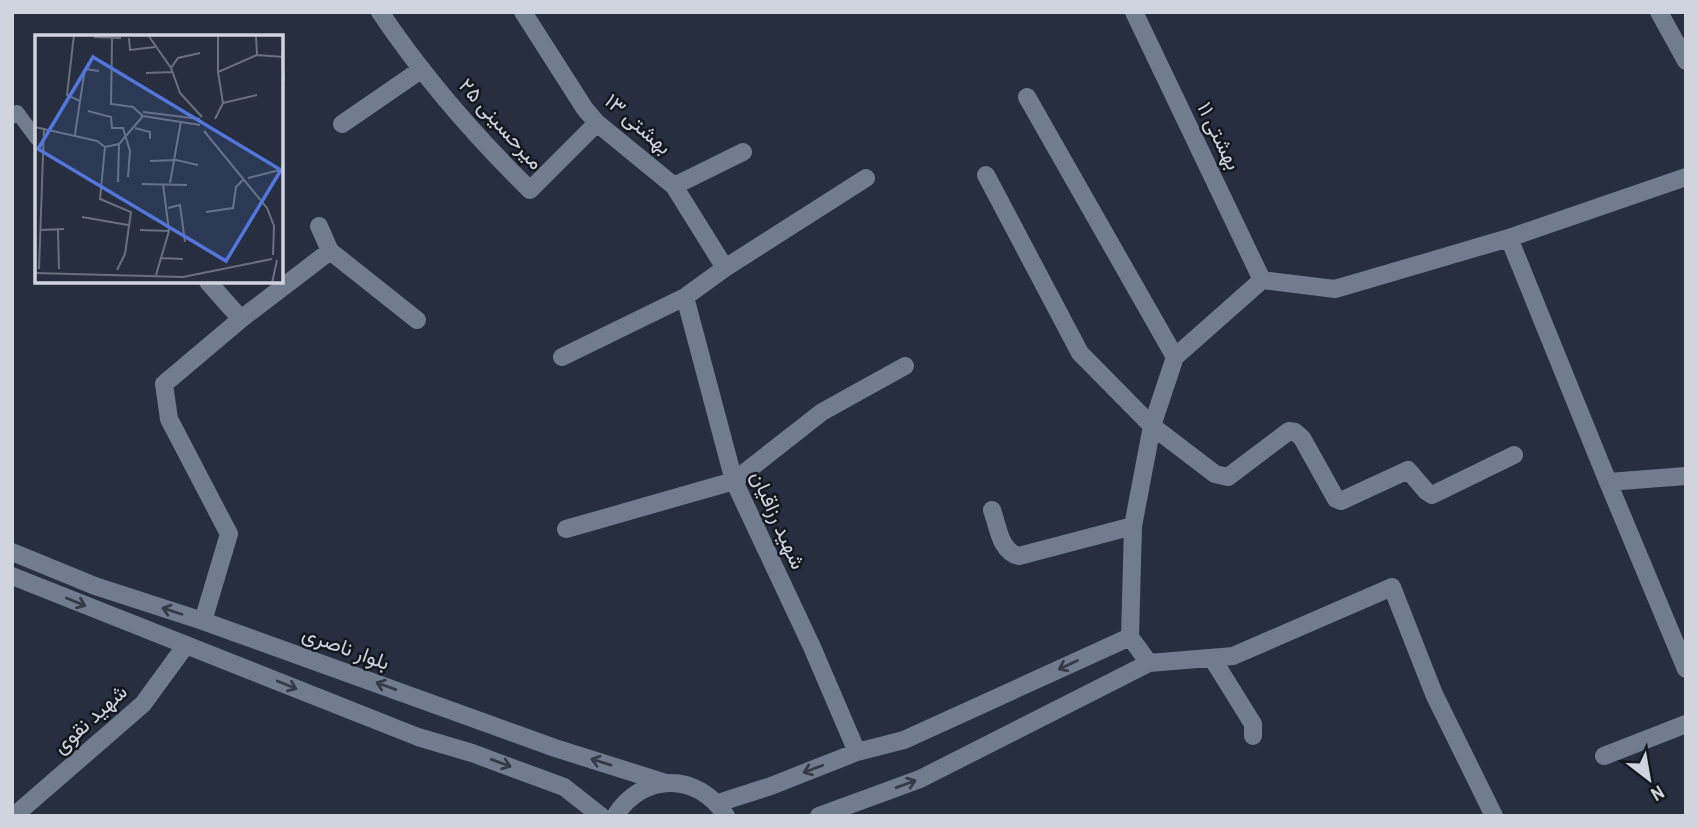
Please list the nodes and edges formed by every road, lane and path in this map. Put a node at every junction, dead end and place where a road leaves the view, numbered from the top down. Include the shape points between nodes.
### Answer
1 (380, 12) edge
2 (523, 12) edge
3 (1134, 12) edge
4 (1659, 12) edge
5 (1686, 61) edge
6 (422, 69) junction
7 (1027, 97) dead end
8 (12, 117) edge
9 (597, 123) junction
10 (342, 124) dead end
11 (35, 136) edge
12 (743, 152) dead end
13 (986, 175) dead end
14 (1686, 177) edge
15 (866, 178) dead end
16 (674, 186) junction
17 (319, 226) dead end
18 (1508, 237) junction
19 (330, 251) junction
20 (726, 268) junction
21 (1262, 280) junction
22 (210, 284) edge
23 (685, 297) junction
24 (241, 319) junction
25 (416, 320) dead end
26 (562, 357) dead end
27 (1175, 357) junction
28 (905, 366) dead end
29 (1152, 426) junction
30 (1514, 455) dead end
31 (1686, 476) edge
32 (734, 481) junction
33 (1608, 482) junction
34 (992, 510) dead end
35 (1133, 526) junction
36 (566, 529) dead end
37 (12, 552) edge
38 (12, 576) edge
39 (203, 621) junction
40 (1130, 637) junction
41 (186, 645) junction
42 (1212, 657) junction
43 (1149, 663) junction
44 (1686, 669) edge
45 (1686, 724) edge
46 (1253, 736) dead end
47 (857, 752) junction
48 (1604, 757) dead end
49 (666, 783) junction
50 (722, 809) edge
51 (13, 816) edge
52 (601, 816) edge
53 (615, 816) edge
54 (819, 816) edge
55 (1494, 816) edge

1 - 6 street, میرحسینی ۲۵
2 - 9 street, بهشتی ۱۳
3 - 21 street, بهشتی ۱۱
4 - 5 street
6 - 9 street, میرحسینی ۲۵ via 494,155 530,190
6 - 10 street
7 - 27 street
8 - 11 lane via 17,112
9 - 16 street, بهشتی ۱۳
12 - 16 street
13 - 29 street via 1080,354
14 - 18 street
15 - 20 street
16 - 20 street, بهشتی ۱۳
17 - 19 street
18 - 21 street via 1335,289
18 - 33 street
19 - 24 street
19 - 25 street
20 - 23 street
21 - 27 street
22 - 24 street
23 - 26 street
23 - 32 street, شهید رزاقیان
24 - 39 street, شهید نقوی via 164,384 169,419 229,534
27 - 29 street
28 - 32 street via 822,411
29 - 30 street via 1215,474 1228,477 1289,431 1295,432 1336,499 1342,501 1408,470 1432,495
29 - 35 street
31 - 33 street
32 - 36 street
32 - 47 street, شهید رزاقیان
33 - 44 street
34 - 35 street via 1005,548 1019,556
35 - 40 street
39 -> 37 street, بلوار ناصری via 94,586
38 -> 41 street
39 - 41 street, شهید نقوی
49 -> 39 street, بلوار ناصری via 555,748
40 - 43 street
40 -> 47 street via 904,740
41 - 51 street, شهید نقوی via 143,704
41 -> 52 street via 418,737 564,787
42 - 43 street
42 - 46 street via 1253,724
42 - 55 street via 1233,656 1392,587 1434,694
54 -> 43 street via 920,779
45 - 48 street
47 -> 50 street
49 - 50 street, بلوار ناصری via 694,787
49 - 53 street via 644,788 625,800

